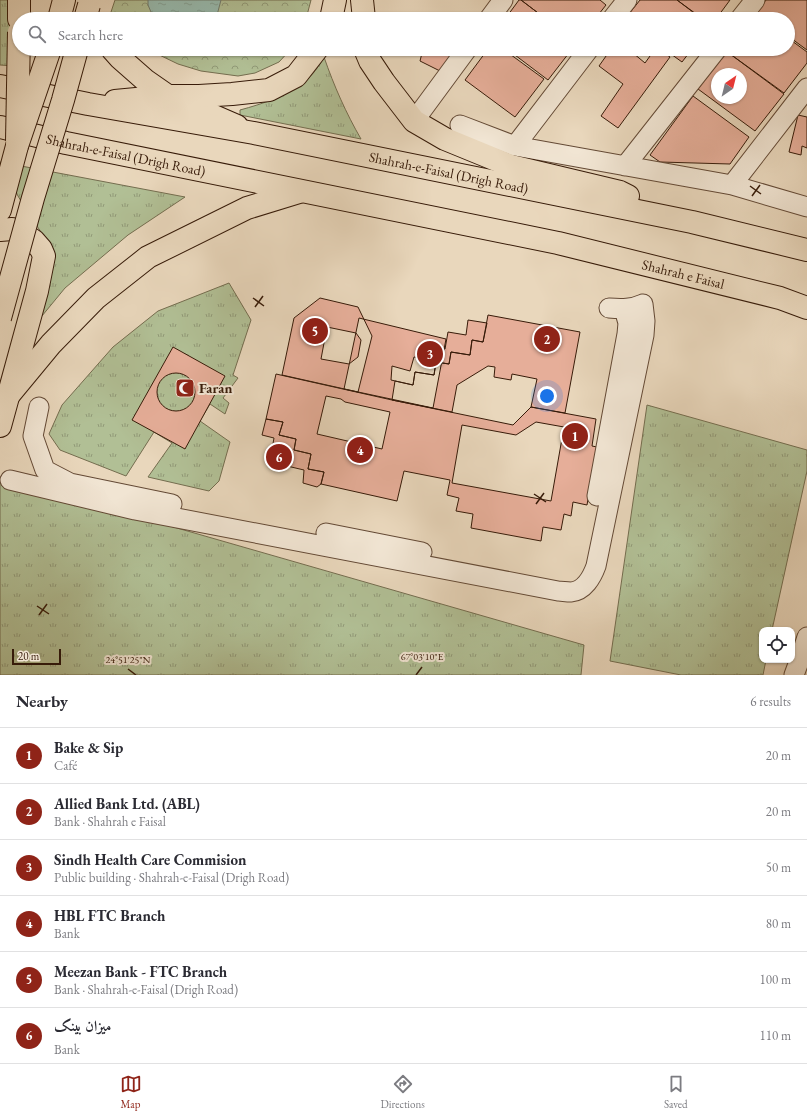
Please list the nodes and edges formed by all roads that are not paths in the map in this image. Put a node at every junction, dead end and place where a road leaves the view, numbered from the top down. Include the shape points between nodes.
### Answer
1 (19, 0) edge
2 (64, 0) edge
3 (80, 0) edge
4 (91, 0) edge
5 (335, 0) edge
6 (362, 0) edge
7 (502, 0) edge
8 (627, 0) edge
9 (755, 0) edge
10 (19, 12) edge
11 (61, 12) edge
12 (87, 12) edge
13 (87, 12) edge
14 (332, 12) edge
15 (363, 12) edge
16 (494, 12) edge
17 (618, 12) edge
18 (746, 12) edge
19 (18, 56) edge
20 (48, 56) edge
21 (75, 56) edge
22 (118, 56) edge
23 (312, 56) edge
24 (368, 56) edge
25 (462, 56) edge
26 (584, 56) edge
27 (711, 56) edge
28 (0, 86) edge
29 (805, 92) edge
30 (168, 96) junction
31 (88, 104) junction
32 (414, 121) junction
33 (460, 125) dead end
34 (0, 127) edge
35 (254, 133) junction
36 (16, 146) junction
37 (515, 146) junction
38 (625, 166) junction
39 (732, 186) junction
40 (302, 191) junction
41 (807, 207) edge
42 (0, 210) edge
43 (692, 222) junction
44 (0, 230) edge
45 (558, 243) joint
46 (807, 250) edge
47 (617, 308) dead end
48 (807, 308) edge
49 (0, 318) edge
50 (8, 396) junction
51 (39, 407) dead end
52 (0, 426) edge
53 (10, 480) dead end
54 (566, 586) junction
55 (807, 637) edge
56 (794, 675) edge

1 - 10 main road
2 - 11 main road
3 - 12 main road
4 - 13 main road, bridge
5 - 14 main road
6 - 15 main road
7 - 16 street
8 - 17 street
9 - 18 street
19 - 36 main road, bridge
20 - 36 main road, bridge
21 - 49 main road, bridge via 32,198
22 - 30 main road
23 - 30 main road via 296,76 269,90
24 - 32 main road via 384,82
25 - 32 street
26 - 37 street
27 - 38 street
28 - 31 main road
29 - 39 street
30 - 31 main road
30 - 35 main road
31 - 35 main road, Shahrah-e-Faisal (Drigh Road)
32 - 43 main road via 445,139 511,166 620,192
33 - 37 street
34 - 40 main road, Shahrah-e-Faisal (Drigh Road)
35 - 43 main road, Shahrah-e-Faisal (Drigh Road)
36 - 42 main road
37 - 38 street
38 - 39 street
39 - 41 street
40 - 45 main road, Shahrah-e-Faisal (Drigh Road)
40 - 50 main road via 247,208 148,257 96,298 51,344
43 - 46 main road, Shahrah-e-Faisal (Drigh Road)
44 - 50 main road via 12,229 27,236 41,249 44,256
45 - 48 main road, Shahrah e Faisal via 780,298
47 - 54 street via 628,323 627,334 588,570
50 - 52 main road
51 - 54 street via 33,436 45,470 70,483 559,580
53 - 54 street via 135,510
55 - 56 street

